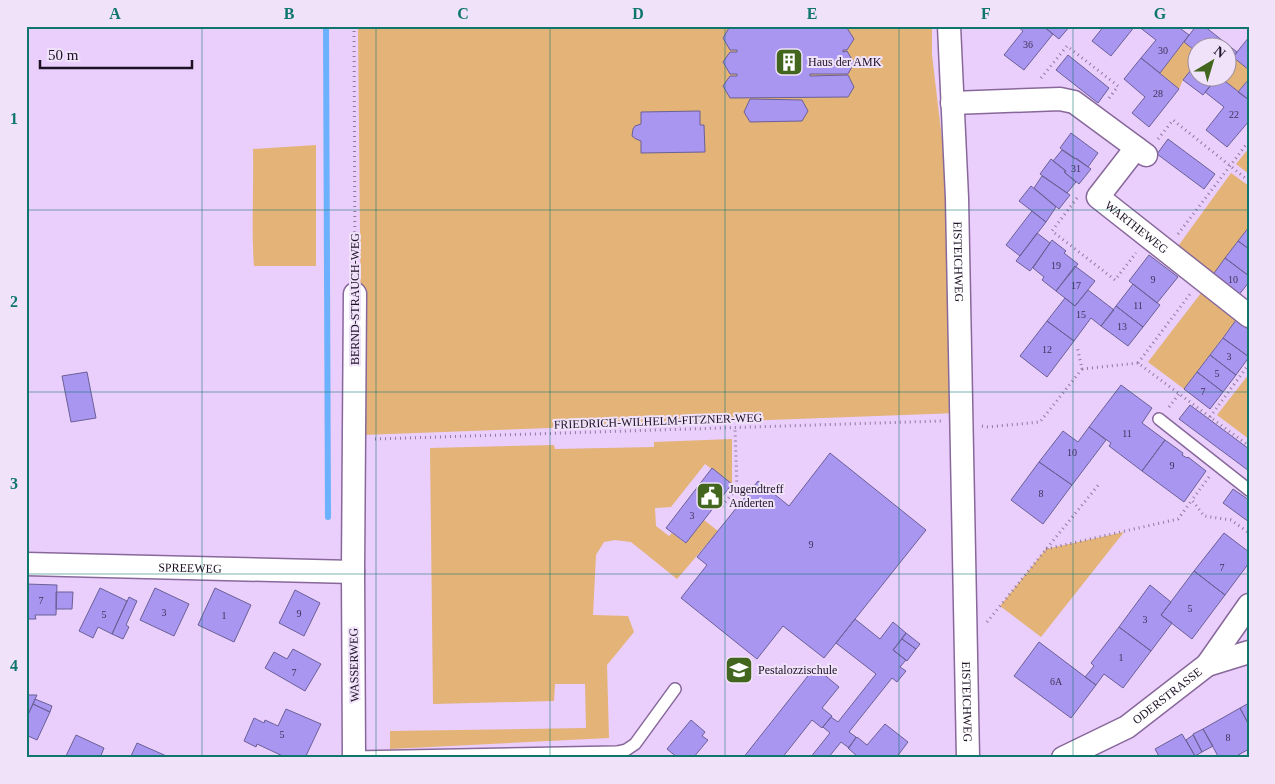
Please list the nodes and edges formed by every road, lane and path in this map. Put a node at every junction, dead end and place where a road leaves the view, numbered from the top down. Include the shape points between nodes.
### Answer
1 (354, 26) edge
2 (949, 26) edge
3 (1024, 101) junction
4 (952, 103) junction
5 (1094, 117) junction
6 (1249, 141) edge
7 (1141, 151) junction
8 (1229, 166) junction
9 (1249, 181) edge
10 (1166, 251) junction
11 (1201, 278) junction
12 (355, 294) joint
13 (1249, 316) edge
14 (1077, 346) dead end
15 (1138, 363) junction
16 (1249, 364) edge
17 (1082, 369) junction
18 (1210, 417) junction
19 (1159, 419) dead end
20 (962, 421) junction
21 (735, 428) junction
22 (354, 439) junction
23 (1249, 446) edge
24 (1100, 483) dead end
25 (1249, 490) edge
26 (1192, 500) dead end
27 (718, 502) dead end
28 (1046, 549) junction
29 (26, 564) edge
30 (353, 572) junction
31 (1248, 607) edge
32 (967, 646) junction
33 (1249, 652) edge
34 (1207, 665) junction
35 (675, 689) dead end
36 (354, 757) edge
37 (968, 758) edge
38 (1063, 758) edge

1 - 12 path, BERND-STRAUCH-WEG
2 - 4 street
3 - 4 street
3 - 5 street via 1060,99 1074,102
3 - 5 path via 1067,46 1118,86
4 - 20 street, EISTEICHWEG
5 - 7 street
6 - 8 path
7 - 8 path via 1173,120
7 - 10 street, WARTHEWEG via 1098,197
8 - 9 path
8 - 10 path
10 - 11 street, WARTHEWEG
11 - 13 street, WARTHEWEG
11 - 15 path
12 - 22 street, BERND-STRAUCH-WEG
14 - 17 path
15 - 17 path
15 - 18 path
16 - 18 path
17 - 20 path via 1040,422 988,427
18 - 23 path
19 - 25 lane
20 - 21 path, FRIEDRICH-WILHELM-FITZNER-WEG
20 - 32 street, EISTEICHWEG
21 - 22 path, FRIEDRICH-WILHELM-FITZNER-WEG
21 - 27 path via 737,488 722,506
22 - 30 street, BERND-STRAUCH-WEG
24 - 28 path, EISTEICHWEG
26 - 28 path via 1178,519
28 - 32 path, EISTEICHWEG
29 - 30 street, SPREEWEG
30 - 36 street, WASSERWEG
31 - 34 street, ODERSTRASSE
32 - 37 street, EISTEICHWEG
33 - 34 street
34 - 38 street, ODERSTRASSE via 1127,727
35 - 36 lane via 635,744 617,752

